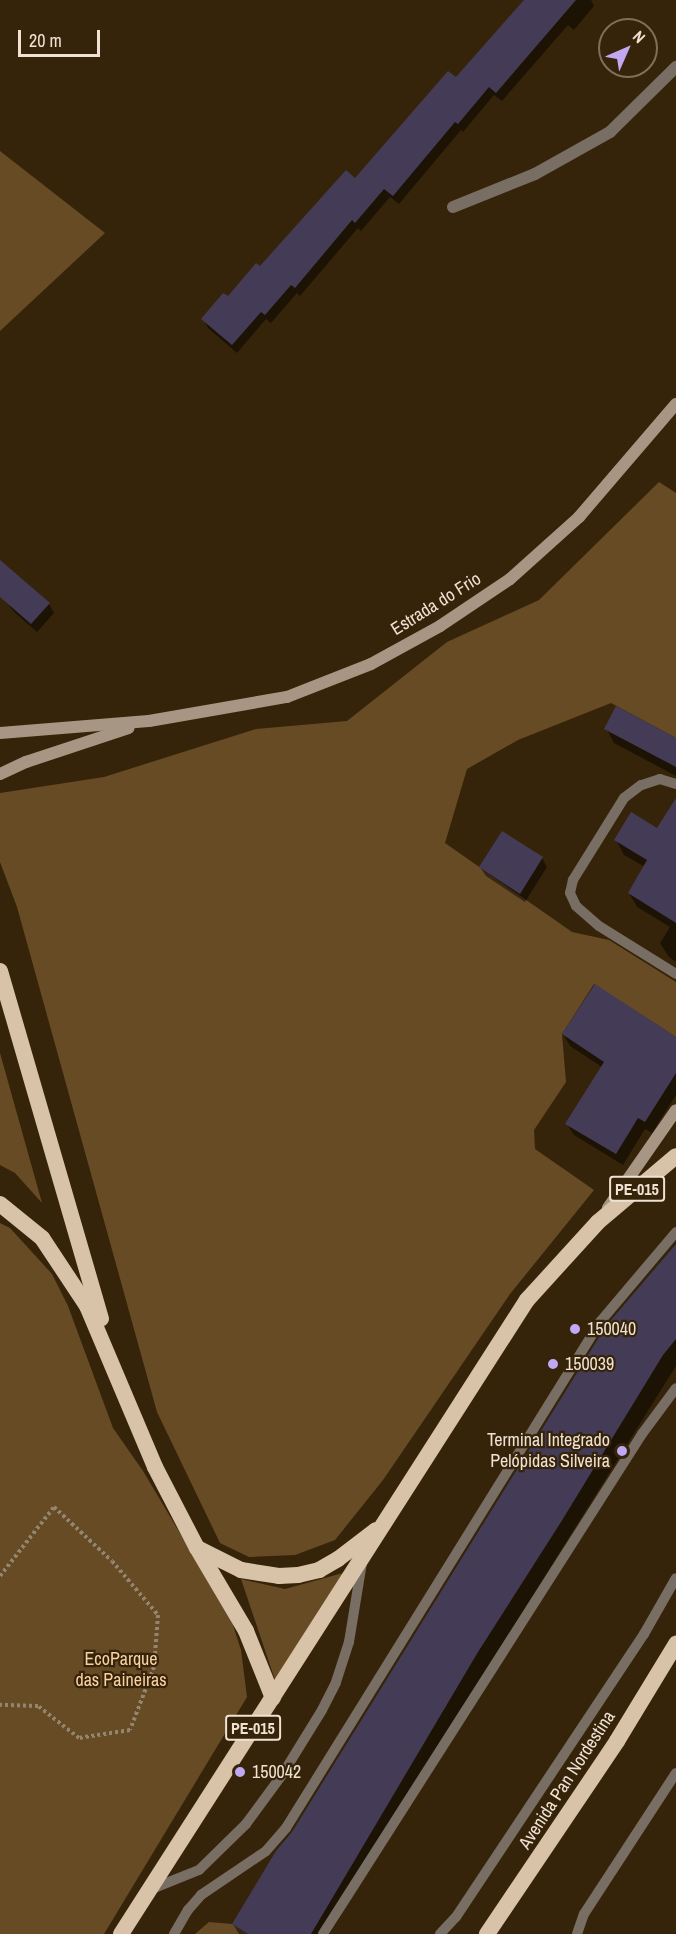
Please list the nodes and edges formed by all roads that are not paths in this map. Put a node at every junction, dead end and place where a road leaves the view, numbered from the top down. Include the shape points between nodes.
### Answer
1 (676, 67) edge
2 (453, 207) dead end
3 (676, 404) edge
4 (149, 722) junction
5 (0, 733) edge
6 (0, 774) edge
7 (676, 784) edge
8 (0, 971) edge
9 (676, 974) edge
10 (676, 1110) edge
11 (676, 1156) edge
12 (0, 1203) edge
13 (598, 1222) junction
14 (676, 1232) edge
15 (118, 1378) junction
16 (676, 1388) edge
17 (386, 1522) junction
18 (196, 1548) junction
19 (362, 1559) junction
20 (676, 1578) edge
21 (675, 1647) edge
22 (273, 1698) junction
23 (676, 1773) edge
24 (146, 1892) junction
25 (121, 1934) edge
26 (174, 1934) edge
27 (323, 1934) edge
28 (440, 1934) edge
29 (487, 1934) edge
30 (577, 1934) edge

1 - 2 street via 610,132 535,174
3 - 4 main road, Estrada do Frio via 579,517 510,579 440,626 371,664 287,697
4 - 5 main road, Estrada do Frio
4 - 6 main road, Estrada do Frio
7 - 9 lane via 660,779 641,784 624,798 573,880 570,893 576,906 599,926
8 - 15 highway
10 - 13 main road
11 - 13 highway, PE-015
12 - 15 highway via 42,1238 87,1306
13 - 17 highway, PE-015 via 527,1300
14 - 26 lane via 600,1322 286,1828 266,1851 201,1895
15 - 18 highway via 155,1467
16 - 27 lane via 642,1434
17 - 18 highway via 338,1559 298,1575 241,1570
17 - 19 highway, PE-015
18 - 22 highway via 246,1631
19 - 22 highway, PE-015
19 - 24 lane via 349,1642 336,1682 282,1774 246,1824 199,1870
20 - 28 lane via 644,1634 462,1908
21 - 29 highway, Avenida Pan Nordestina via 611,1751
22 - 24 highway, PE-015
23 - 30 lane via 584,1914
24 - 25 highway, PE-015

